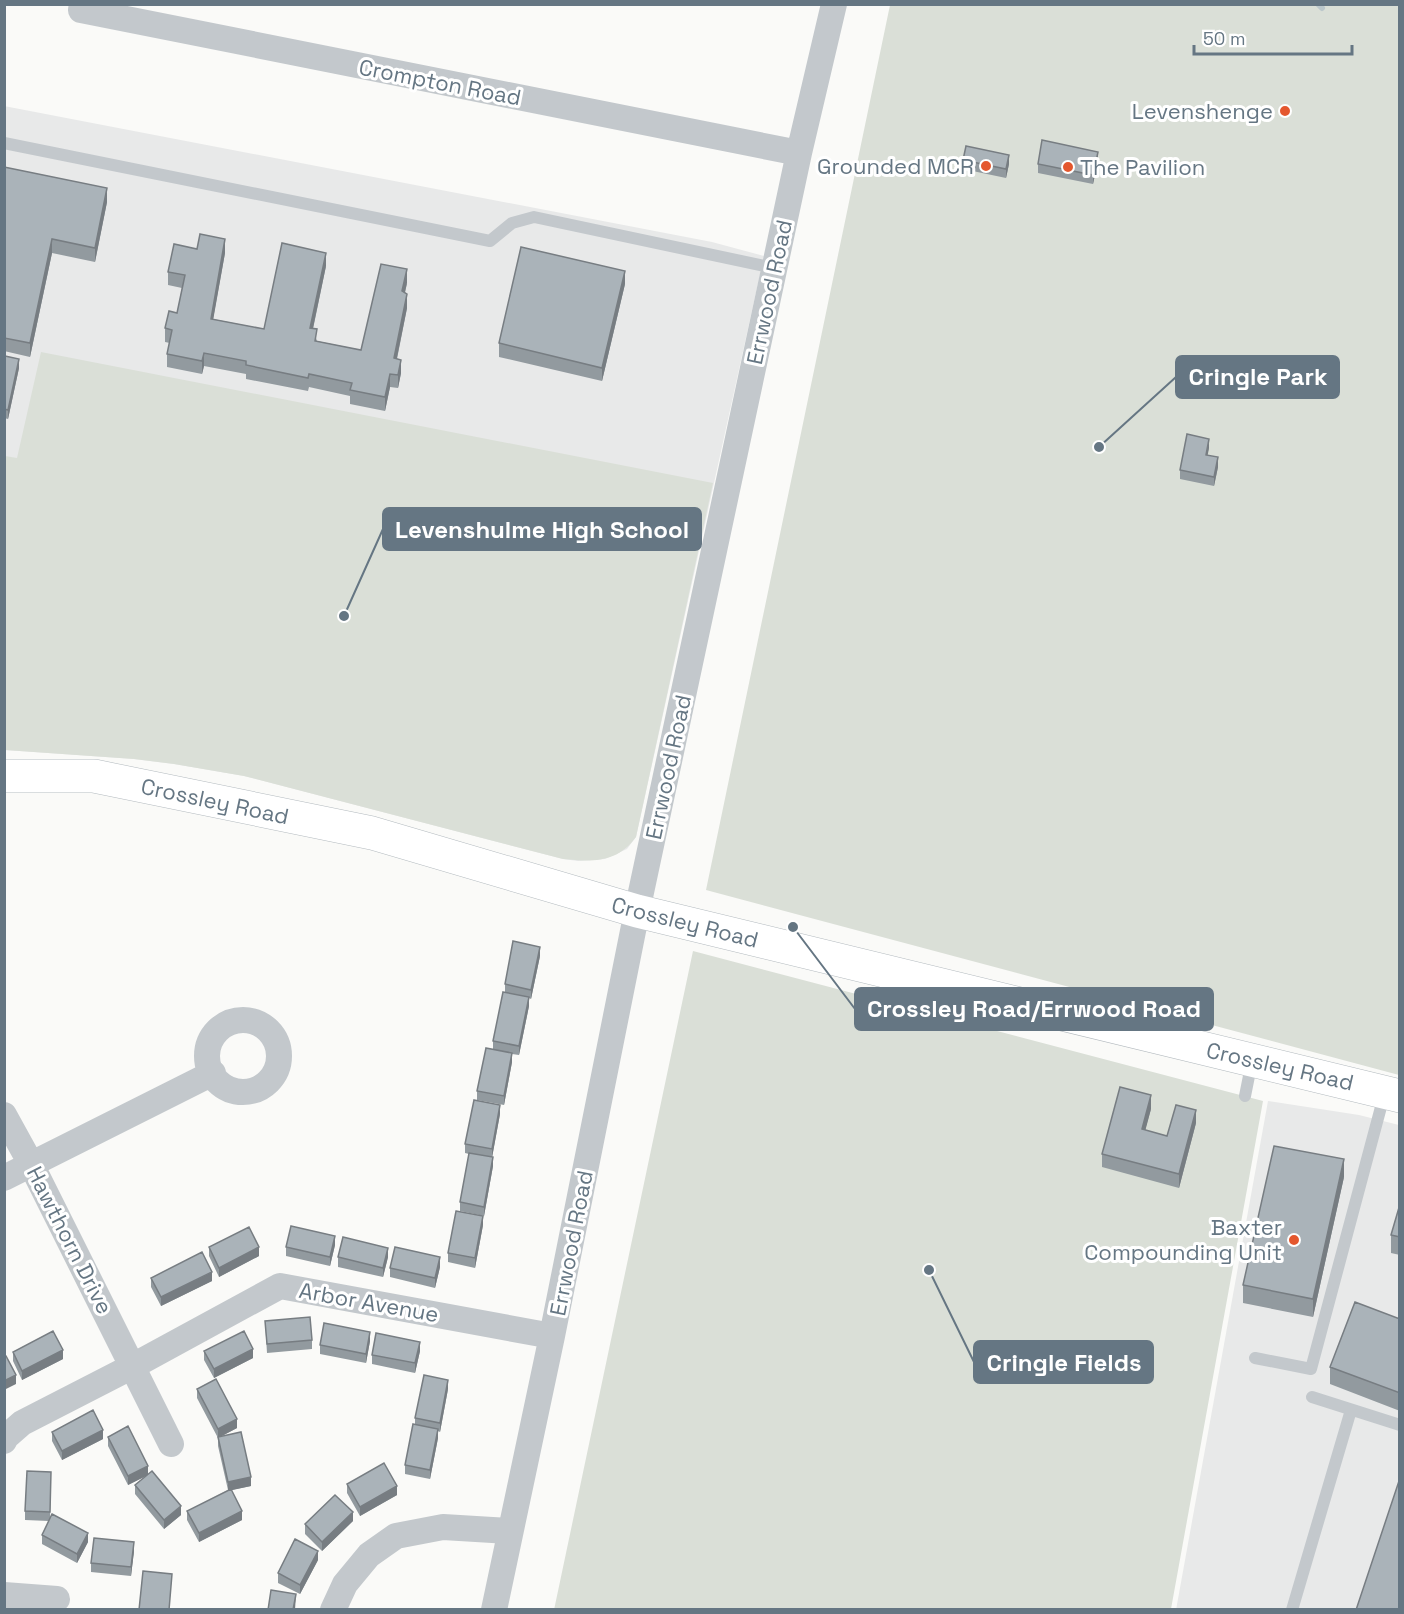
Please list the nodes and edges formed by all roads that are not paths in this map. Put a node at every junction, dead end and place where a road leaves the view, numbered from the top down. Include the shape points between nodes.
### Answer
1 (834, 4) edge
2 (82, 7) edge
3 (4, 143) edge
4 (799, 153) junction
5 (774, 268) junction
6 (4, 776) edge
7 (637, 911) junction
8 (1252, 1059) junction
9 (213, 1073) dead end
10 (1392, 1093) edge
11 (1245, 1096) dead end
12 (4, 1115) edge
13 (31, 1164) junction
14 (4, 1178) edge
15 (552, 1336) junction
16 (1255, 1358) dead end
17 (133, 1366) junction
18 (1312, 1397) dead end
19 (1351, 1410) junction
20 (1400, 1425) edge
21 (4, 1441) edge
22 (171, 1444) dead end
23 (510, 1531) junction
24 (4, 1595) edge
25 (57, 1599) dead end
26 (333, 1610) edge
27 (494, 1610) edge
28 (1292, 1610) edge

1 - 4 street, Errwood Road
2 - 4 street, Crompton Road
3 - 5 lane via 490,241 512,223 534,217
4 - 5 street, Errwood Road
5 - 7 street, Errwood Road
6 - 7 street, Crossley Road via 94,776 372,833
7 - 8 street, Crossley Road
7 - 15 street, Errwood Road
8 - 10 street, Crossley Road
8 - 11 lane
9 - 13 street
10 - 16 lane via 1311,1369
12 - 13 street, Hawthorn Drive
13 - 14 street
13 - 17 street, Hawthorn Drive
15 - 17 street, Arbor Avenue via 280,1286
15 - 23 street, Errwood Road
17 - 21 street, Arbor Avenue via 22,1423
17 - 22 street
18 - 19 lane
19 - 20 lane
19 - 28 lane
23 - 26 street via 443,1527 396,1536 369,1555 345,1584
23 - 27 street, Errwood Road
24 - 25 street

